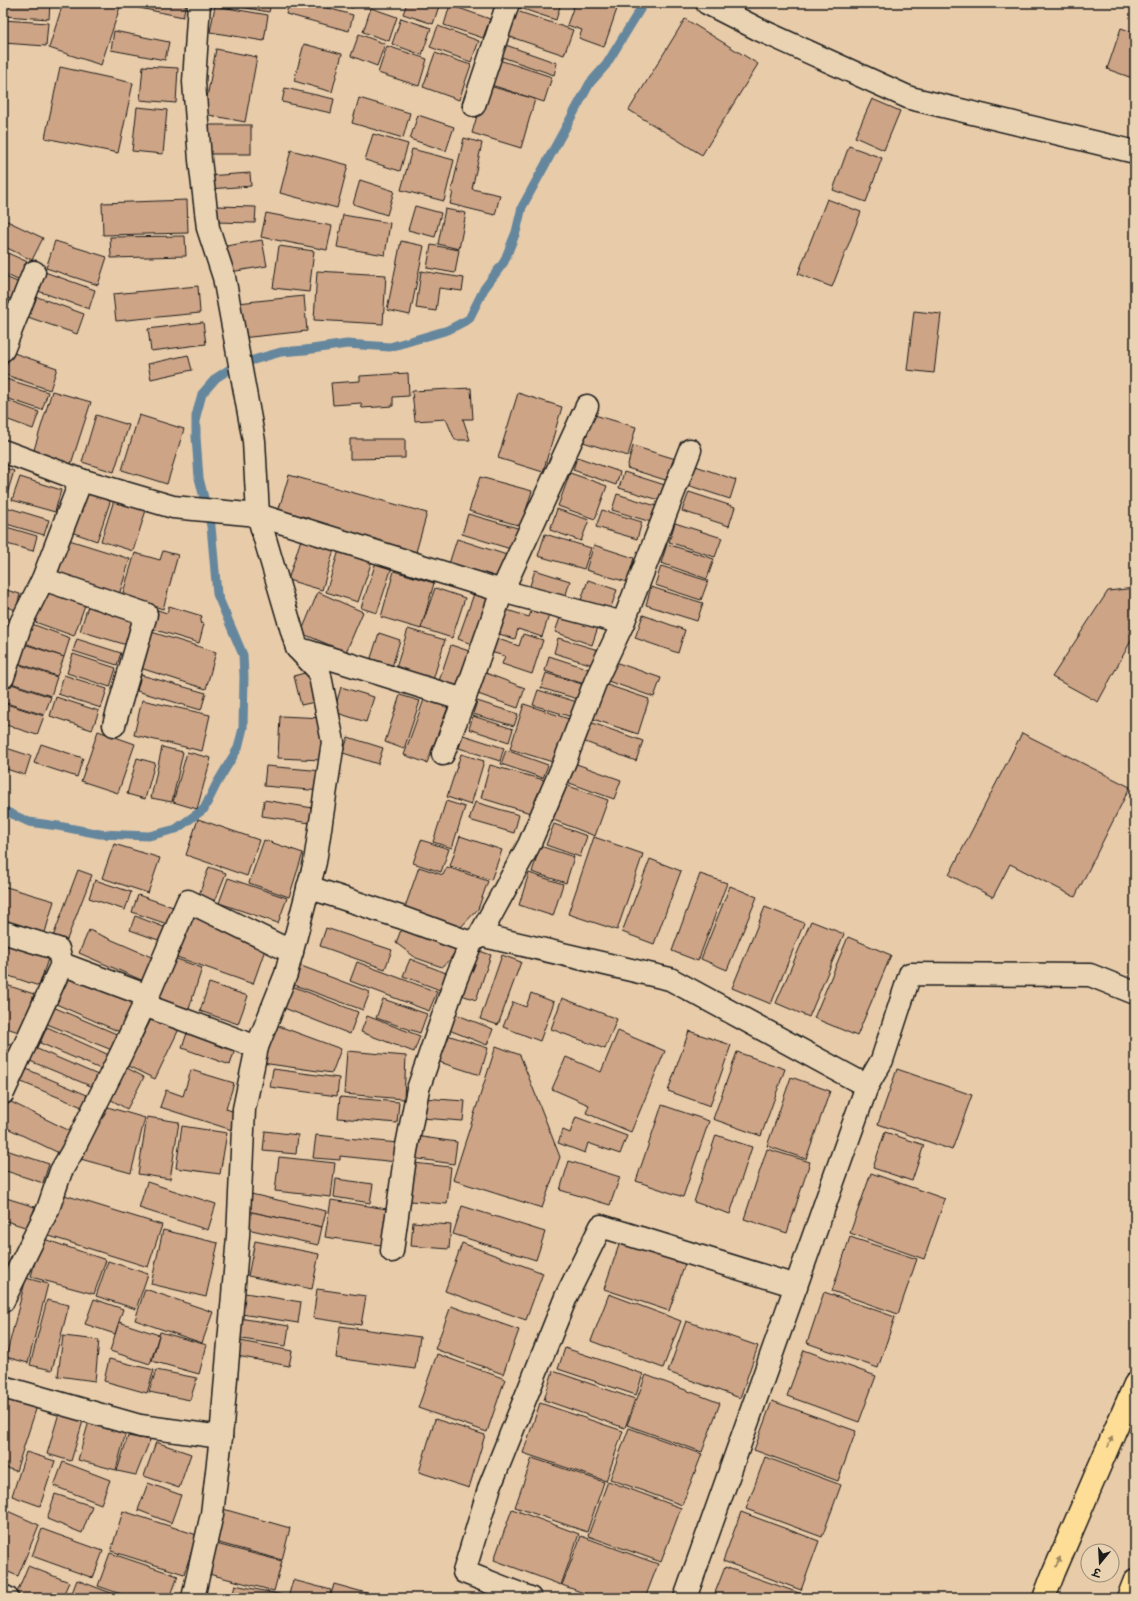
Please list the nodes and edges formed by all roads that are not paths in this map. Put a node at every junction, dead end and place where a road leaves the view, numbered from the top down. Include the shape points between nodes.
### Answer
1 (199, 3) edge
2 (508, 3) edge
3 (707, 3) edge
4 (474, 105) dead end
5 (1135, 152) edge
6 (34, 272) dead end
7 (3, 350) edge
8 (587, 406) dead end
9 (690, 450) dead end
10 (3, 451) edge
11 (81, 480) junction
12 (258, 515) junction
13 (43, 579) junction
14 (502, 591) junction
15 (623, 623) junction
16 (297, 648) junction
17 (3, 677) edge
18 (464, 700) junction
19 (114, 725) dead end
20 (443, 754) dead end
21 (308, 887) junction
22 (3, 932) edge
23 (475, 939) junction
24 (292, 952) junction
25 (62, 964) junction
26 (1135, 993) edge
27 (146, 1000) junction
28 (257, 1047) junction
29 (867, 1086) junction
30 (3, 1093) edge
31 (392, 1252) dead end
32 (796, 1286) junction
33 (3, 1301) edge
34 (1135, 1384) edge
35 (3, 1387) edge
36 (221, 1437) junction
37 (1135, 1580) edge
38 (3, 1596) edge
39 (7, 1598) edge
40 (193, 1598) edge
41 (530, 1598) edge
42 (685, 1598) edge
43 (1044, 1598) edge
44 (1128, 1598) edge

1 - 12 street via 194,82 200,160 208,228 224,277 254,441
2 - 4 street
3 - 5 street via 910,98
6 - 7 street
8 - 14 street
9 - 15 street
10 - 11 street
11 - 12 street via 173,507
11 - 13 street
12 - 14 street
12 - 16 street
13 - 17 street via 21,623
13 - 19 street via 146,614
14 - 15 street
14 - 18 street
15 - 23 street via 596,680 529,845
16 - 18 street
16 - 21 street via 318,671 333,742 315,862
18 - 20 street
21 - 23 street
21 - 24 street
22 - 25 street via 58,949
23 - 29 street via 670,979
23 - 31 street via 456,979 418,1089 406,1151
24 - 27 street via 188,901
24 - 28 street
25 - 27 street
25 - 30 street
26 - 29 street via 1090,975 910,974 882,1060
27 - 28 street
27 - 33 street via 61,1172 48,1209
28 - 36 street via 244,1109 238,1236
29 - 32 street
32 - 41 street via 601,1226 566,1297 490,1486 464,1572
32 - 42 street
43 -> 34 main road
35 - 36 street via 140,1426
36 - 40 street via 212,1514
37 - 44 main road
38 - 39 street

